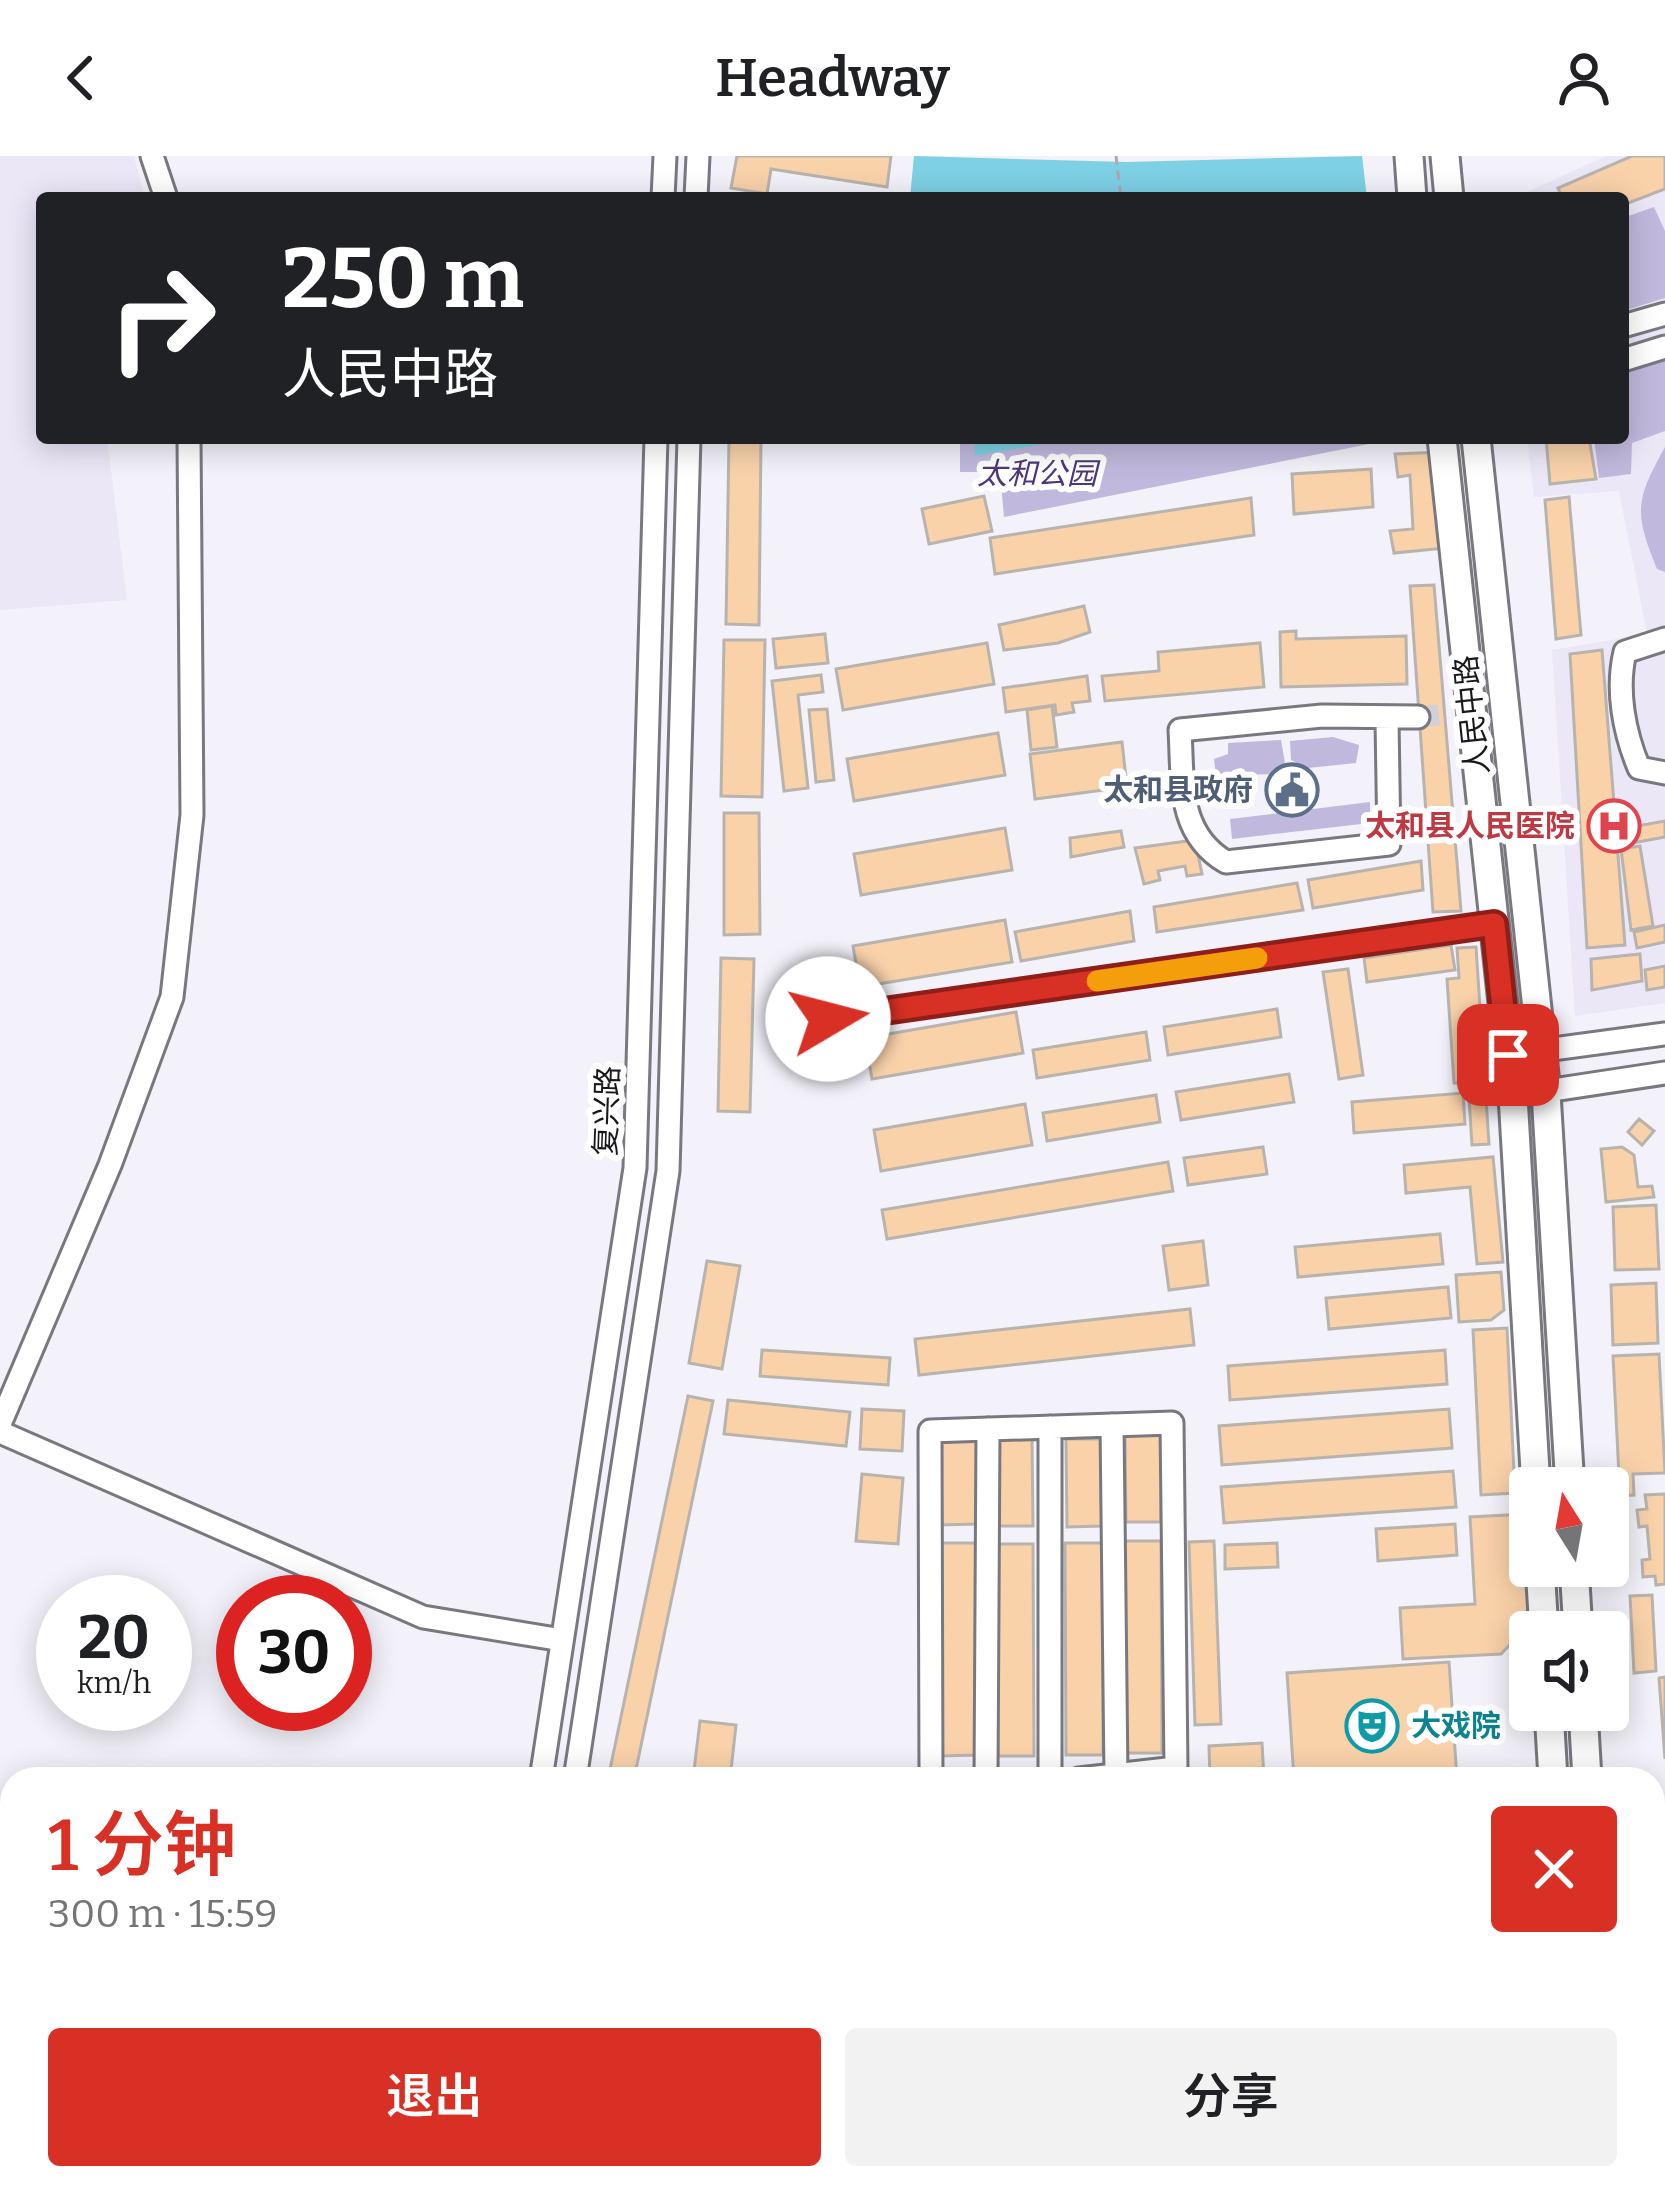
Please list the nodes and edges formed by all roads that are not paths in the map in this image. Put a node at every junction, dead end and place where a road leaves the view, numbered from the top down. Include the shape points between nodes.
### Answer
1 (152, 156) edge
2 (664, 156) edge
3 (698, 156) edge
4 (1409, 156) edge
5 (1445, 156) edge
6 (164, 192) edge
7 (663, 192) edge
8 (696, 192) edge
9 (1412, 192) edge
10 (1449, 192) edge
11 (1665, 314) edge
12 (1629, 324) edge
13 (1665, 347) edge
14 (1629, 358) edge
15 (189, 444) edge
16 (656, 444) edge
17 (689, 444) edge
18 (1442, 444) edge
19 (1477, 444) edge
20 (1665, 638) edge
21 (1418, 717) tunnel mouth
22 (1387, 720) junction
23 (1665, 773) edge
24 (1494, 924) junction
25 (828, 1019) dead end
26 (1665, 1034) edge
27 (1542, 1052) junction
28 (1508, 1055) junction
29 (1665, 1073) edge
30 (1546, 1094) junction
31 (1513, 1096) junction
32 (1, 1421) edge
33 (1112, 1425) junction
34 (1050, 1427) junction
35 (988, 1429) junction
36 (1535, 1467) edge
37 (1569, 1467) edge
38 (562, 1640) junction
39 (1550, 1731) edge
40 (1584, 1731) edge
41 (543, 1767) edge
42 (577, 1767) edge
43 (931, 1767) edge
44 (986, 1767) edge
45 (1050, 1767) edge
46 (1116, 1767) edge
47 (1176, 1767) edge
48 (1552, 1767) edge
49 (1586, 1767) edge

1 - 6 street
2 - 7 street
3 - 8 street
4 - 9 main road
5 - 10 main road
11 - 12 street
13 - 14 street
15 - 32 street via 192,815 172,997
16 - 38 street, 复兴路 via 635,1168
17 - 42 street, 复兴路 via 668,1172
18 - 24 main road, 人民中路 via 1460,714
19 - 27 main road, 人民中路
20 - 23 street via 1625,652 1621,670 1639,768
21 - 22 street
22 - 22 street via 1322,716 1180,730 1188,824 1226,862 1390,844
24 - 25 street
24 - 28 main road, 人民中路
26 - 27 street
27 - 28 street
27 - 30 main road, 人民中路
28 - 31 main road, 人民中路
29 - 30 street
30 - 31 street
30 - 37 main road, 人民中路
31 - 36 main road, 人民中路
32 - 38 street via 423,1617
33 - 34 street
33 - 46 street
33 - 47 street via 1172,1424
34 - 35 street
34 - 45 street
35 - 43 street via 930,1431
35 - 44 street
38 - 41 street, 复兴路
39 - 48 main road
40 - 49 main road

